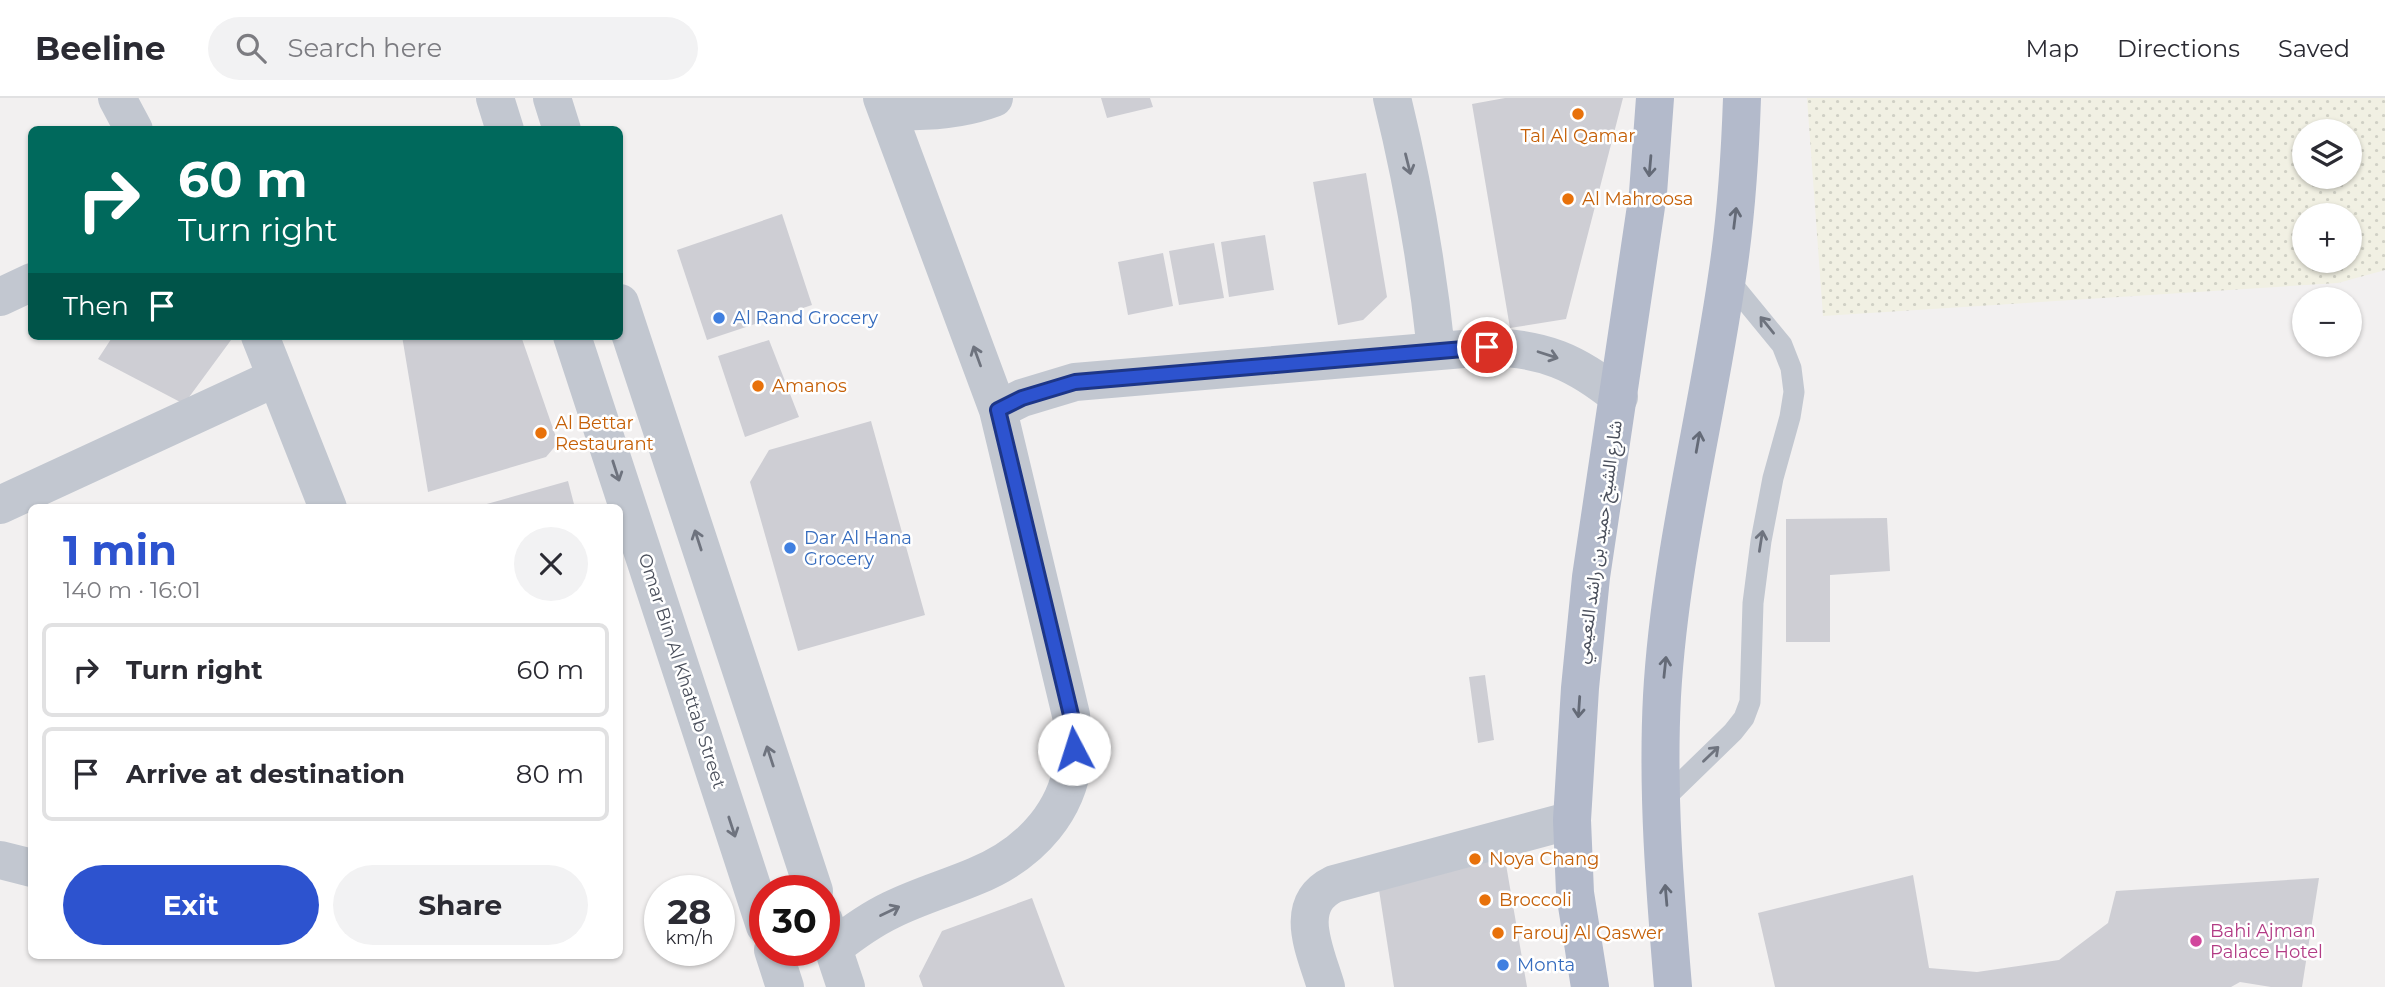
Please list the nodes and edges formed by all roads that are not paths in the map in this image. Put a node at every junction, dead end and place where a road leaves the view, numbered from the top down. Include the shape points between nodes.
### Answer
1 (117, 98) edge
2 (495, 98) edge
3 (552, 98) edge
4 (994, 98) edge
5 (1392, 98) edge
6 (1655, 98) edge
7 (1742, 98) edge
8 (885, 104) edge
9 (132, 126) edge
10 (504, 126) edge
11 (561, 126) edge
12 (1727, 278) junction
13 (28, 284) edge
14 (0, 297) edge
15 (623, 312) edge
16 (261, 340) edge
17 (573, 340) edge
18 (1436, 350) junction
19 (275, 378) junction
20 (1619, 397) junction
21 (998, 410) junction
22 (326, 504) edge
23 (0, 505) edge
24 (1662, 801) junction
25 (1572, 820) junction
26 (0, 860) edge
27 (28, 867) edge
28 (809, 875) edge
29 (749, 877) edge
30 (840, 930) edge
31 (778, 966) edge
32 (839, 966) edge
33 (785, 987) edge
34 (846, 987) edge
35 (1326, 987) edge
36 (1590, 987) edge
37 (1673, 987) edge

1 - 9 street
2 - 10 street
3 - 11 street
4 - 8 street via 940,111
5 -> 18 street via 1427,265
6 -> 20 main road, شارع الشيخ حميد بن راشد النعيمي via 1648,193
12 -> 7 main road via 1739,186
21 -> 8 street
24 -> 12 main road via 1662,696 1670,613
24 -> 12 lane via 1733,732 1750,702 1753,603 1761,541 1794,392 1782,345
13 - 14 street
28 -> 15 street
16 - 19 street
17 -> 29 street, Omar Bin Al Khattab Street
18 -> 20 street via 1516,347 1545,353 1572,364
18 - 21 street via 1075,382
19 - 22 street
19 - 23 street
20 -> 25 main road, شارع الشيخ حميد بن راشد النعيمي via 1591,577
30 -> 21 street via 1009,861 1035,840 1055,813 1068,782 1074,749 1071,715
37 -> 24 main road
25 - 35 street via 1324,889 1308,918
25 - 36 main road, شارع الشيخ حميد بن راشد النعيمي via 1575,893
26 - 27 street
31 - 33 street
32 - 34 street

